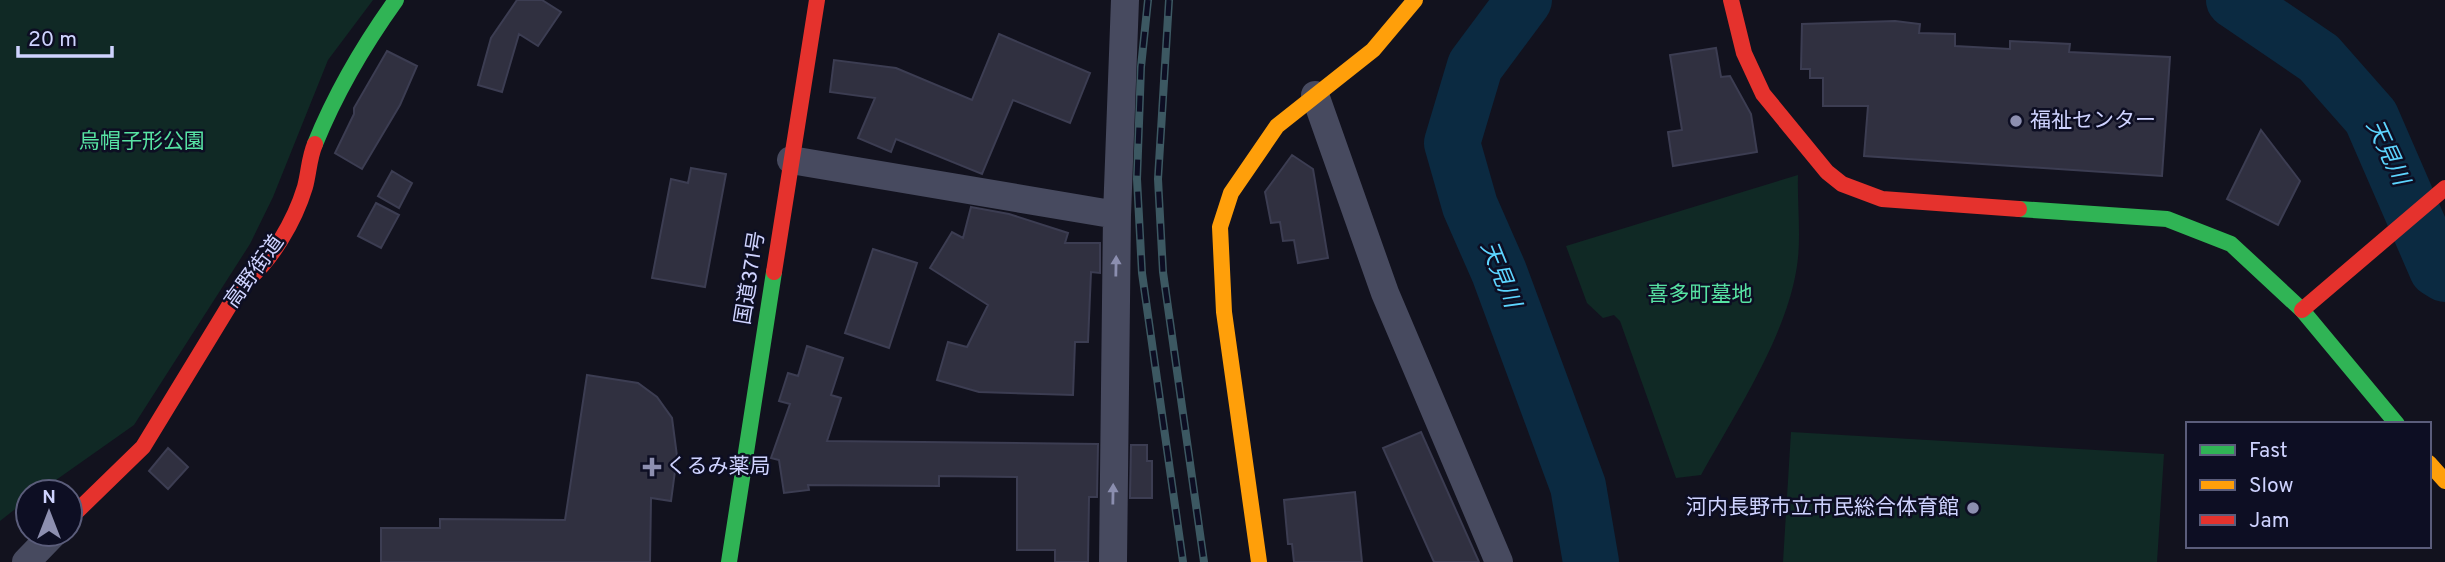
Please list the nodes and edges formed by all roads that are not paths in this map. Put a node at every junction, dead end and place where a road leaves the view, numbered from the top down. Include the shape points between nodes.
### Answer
1 (396, 0) edge
2 (817, 0) edge
3 (1125, 0) edge
4 (1415, 0) edge
5 (1732, 4) edge
6 (1315, 95) junction
7 (791, 160) junction
8 (2445, 188) edge
9 (1117, 215) junction
10 (2301, 310) junction
11 (2395, 422) edge
12 (2431, 465) edge
13 (2445, 481) edge
14 (84, 504) edge
15 (40, 548) edge
16 (26, 562) edge
17 (729, 562) edge
18 (1112, 562) edge
19 (1259, 562) edge
20 (1499, 562) edge

1 - 14 main road, 高野街道 via 334,98 309,158 305,186 291,221 256,274 243,283 143,447
2 - 7 main road, 国道371号
3 - 9 street
4 - 6 main road via 1373,50
5 - 10 main road via 1744,53 1763,94 1842,184 1882,200 2167,219 2231,244
6 - 19 main road via 1278,126 1252,159 1231,193 1220,226 1224,312
6 - 20 street via 1385,293
7 - 9 street
7 - 17 main road, 国道371号
8 - 10 main road
18 -> 9 street
10 - 11 main road
12 - 13 main road
15 - 16 street

